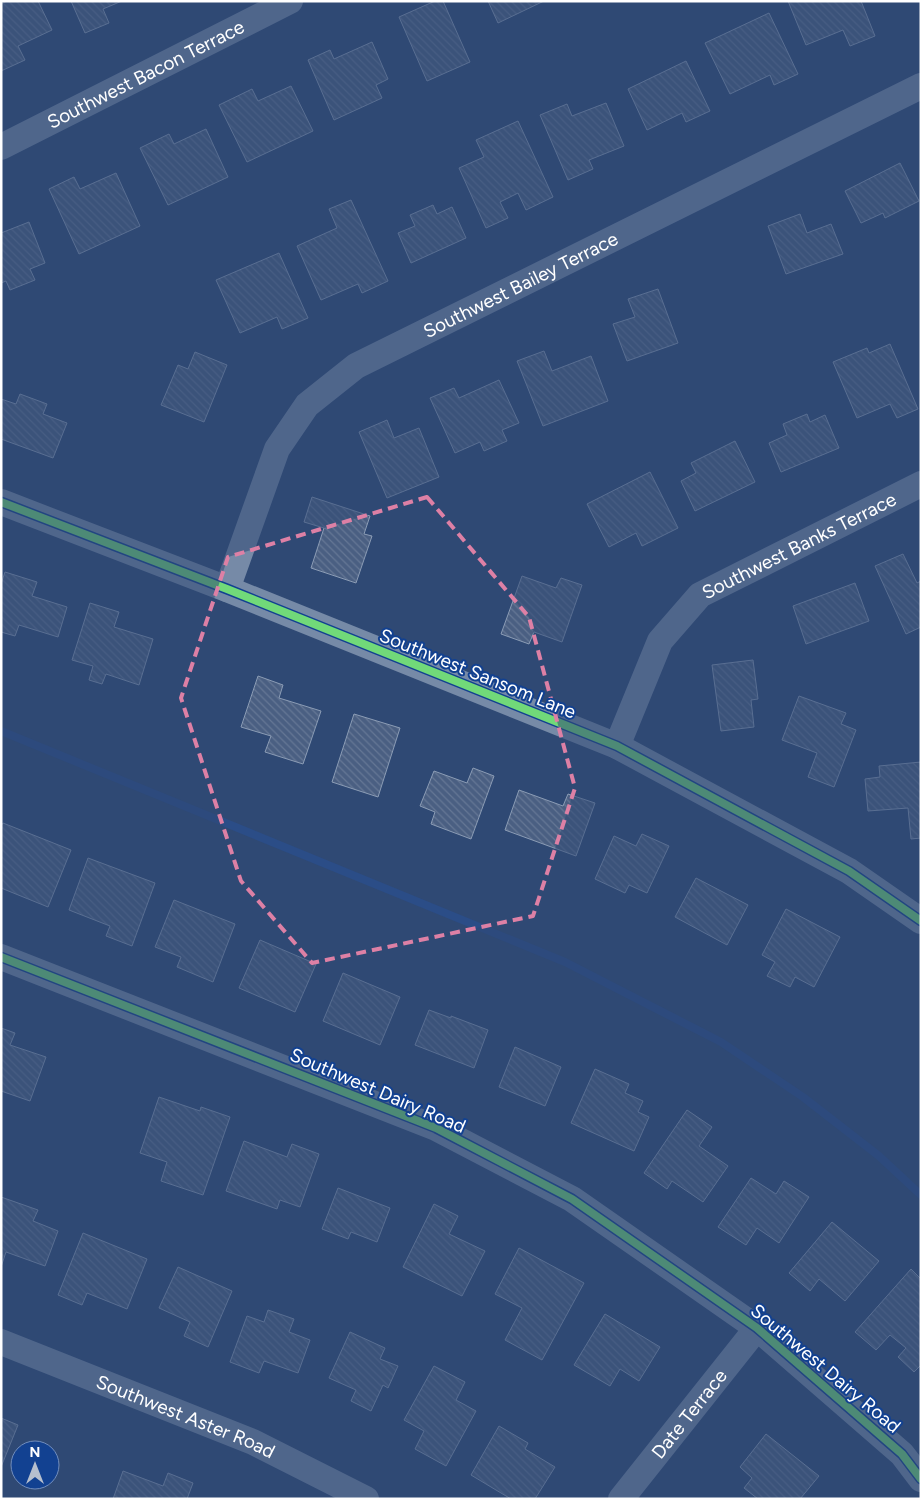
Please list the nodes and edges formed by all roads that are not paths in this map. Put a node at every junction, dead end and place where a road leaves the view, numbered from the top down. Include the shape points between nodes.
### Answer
1 (290, 1) edge
2 (921, 86) edge
3 (1, 147) edge
4 (921, 484) edge
5 (1, 502) edge
6 (227, 589) junction
7 (617, 746) junction
8 (921, 921) edge
9 (1, 957) edge
10 (757, 1328) junction
11 (1, 1342) edge
12 (921, 1478) edge
13 (366, 1499) edge
14 (621, 1499) edge

1 - 3 street, Southwest Bacon Terrace
2 - 6 street, Southwest Bailey Terrace via 356,366 307,405 277,449
4 - 7 street, Southwest Banks Terrace via 700,595 660,641
5 - 6 street, Southwest Sansom Lane
6 - 7 street, Southwest Sansom Lane
7 - 8 street, Southwest Sansom Lane via 849,871
9 - 10 street, Southwest Dairy Road via 436,1128 572,1199
10 - 12 street, Southwest Dairy Road via 902,1454
10 - 14 street, Date Terrace
11 - 13 street, Southwest Aster Road via 253,1442

